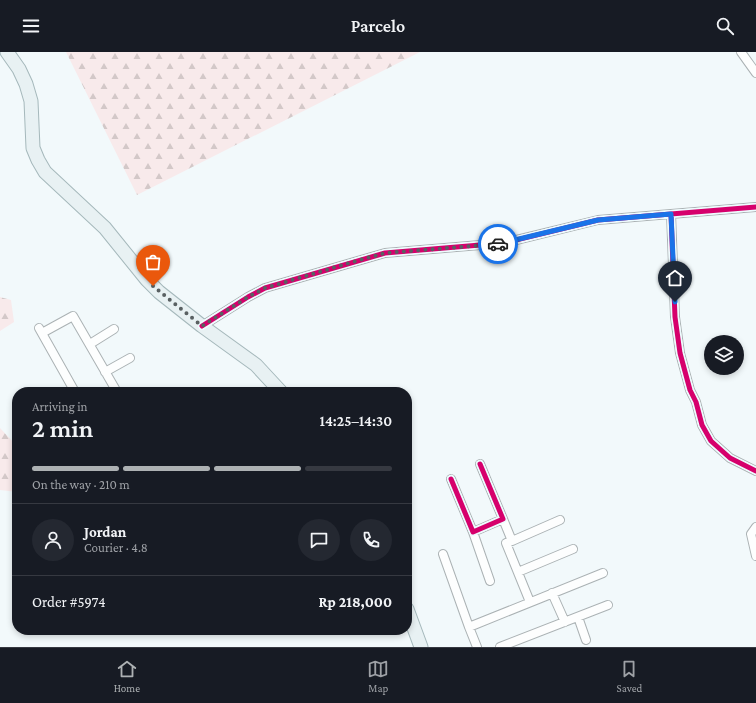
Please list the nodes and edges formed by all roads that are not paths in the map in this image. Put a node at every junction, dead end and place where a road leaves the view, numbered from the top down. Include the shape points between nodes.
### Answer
1 (7, 52) edge
2 (741, 52) edge
3 (756, 73) edge
4 (756, 207) edge
5 (671, 214) junction
6 (202, 326) junction
7 (114, 329) dead end
8 (90, 344) junction
9 (130, 358) dead end
10 (105, 372) junction
11 (72, 387) edge
12 (114, 387) edge
13 (276, 387) edge
14 (480, 464) dead end
15 (756, 472) edge
16 (451, 479) dead end
17 (503, 519) junction
18 (560, 520) dead end
19 (756, 527) edge
20 (473, 532) junction
21 (512, 541) junction
22 (573, 549) dead end
23 (444, 554) dead end
24 (756, 556) edge
25 (518, 572) junction
26 (603, 573) dead end
27 (490, 581) dead end
28 (552, 593) junction
29 (530, 602) junction
30 (608, 605) dead end
31 (578, 617) junction
32 (564, 622) junction
33 (412, 624) edge
34 (469, 627) junction
35 (586, 640) dead end
36 (419, 646) edge
37 (477, 647) edge
38 (500, 647) edge

1 - 6 main road via 26,84 31,101 33,148 45,172 105,228 153,286
2 - 3 street
4 - 5 street
5 - 6 street via 598,220 504,243 385,253 265,288
5 - 15 street via 675,317 680,353 690,390 711,442 730,458
6 - 13 main road via 256,365
7 - 8 street
8 - 10 street
8 - 11 street via 73,316 41,331
9 - 10 street
10 - 12 street
14 - 17 street
16 - 20 street
17 - 20 street
17 - 21 street
18 - 21 street
19 - 24 street via 751,534
20 - 27 street
21 - 25 street via 506,544
22 - 25 street
23 - 34 street
25 - 29 street
26 - 28 street
28 - 29 street
28 - 32 street
29 - 34 street
30 - 31 street
31 - 32 street
31 - 35 street
32 - 38 street
33 - 36 main road
34 - 37 street

